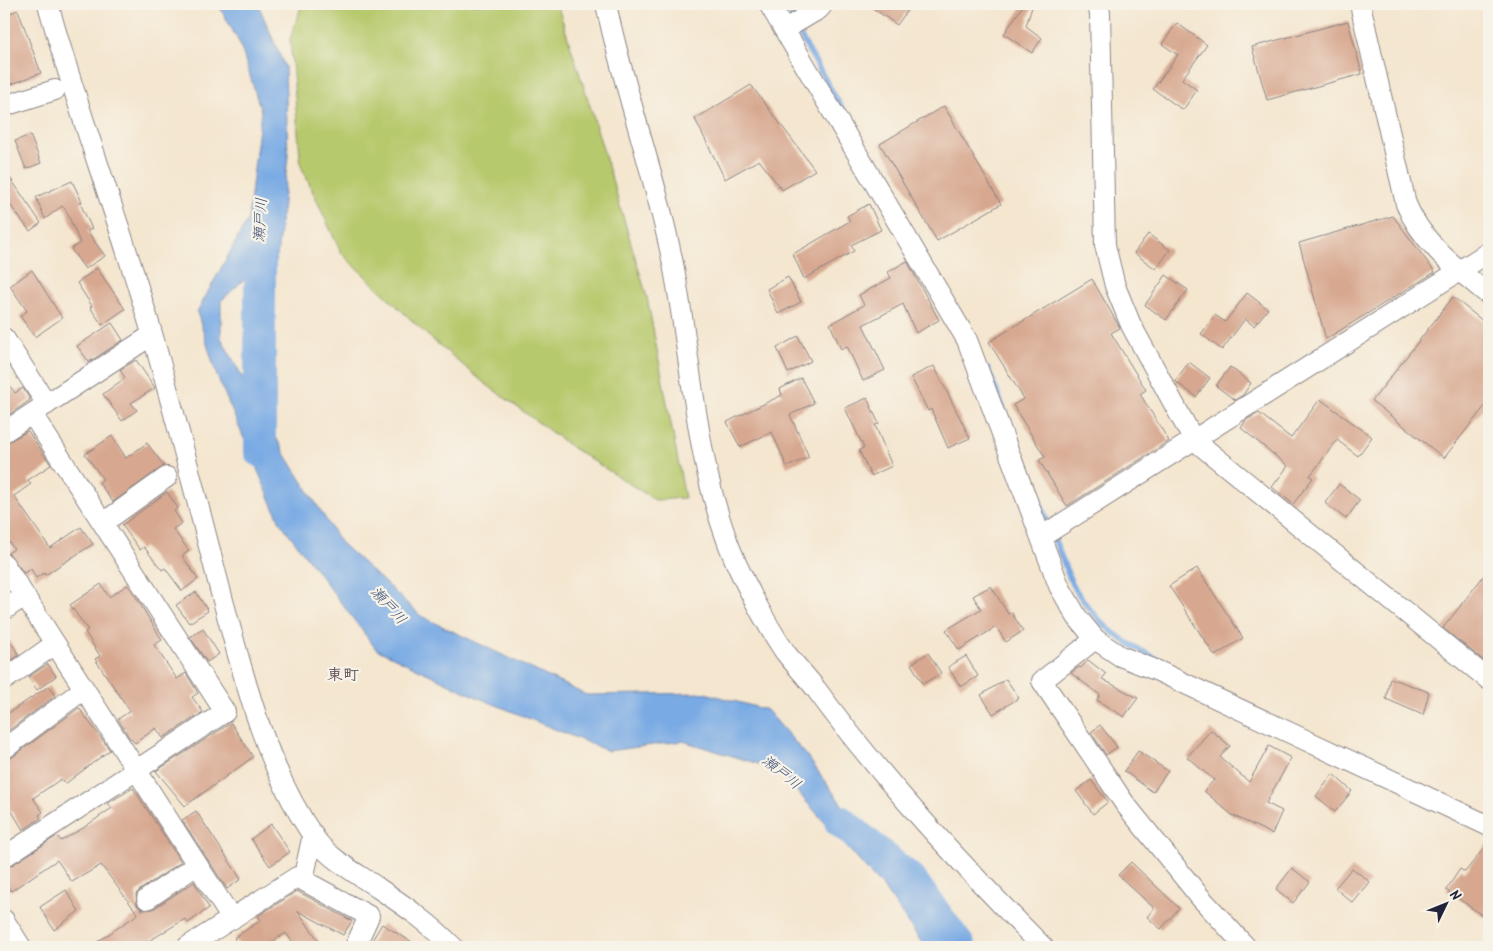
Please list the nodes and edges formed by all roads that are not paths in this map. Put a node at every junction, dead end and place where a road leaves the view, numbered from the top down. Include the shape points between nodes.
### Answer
1 (48, 4) edge
2 (606, 4) edge
3 (769, 4) edge
4 (823, 4) edge
5 (1097, 4) edge
6 (1360, 4) edge
7 (785, 28) junction
8 (55, 90) dead end
9 (4, 106) edge
10 (1489, 252) edge
11 (1459, 271) junction
12 (1489, 295) edge
13 (152, 335) junction
14 (4, 338) edge
15 (40, 409) junction
16 (4, 432) edge
17 (1194, 439) junction
18 (167, 477) dead end
19 (103, 523) junction
20 (1041, 537) junction
21 (4, 564) edge
22 (24, 596) junction
23 (4, 610) edge
24 (1096, 639) junction
25 (55, 644) junction
26 (4, 680) edge
27 (1489, 680) edge
28 (84, 689) junction
29 (4, 749) edge
30 (136, 769) junction
31 (1489, 826) edge
32 (313, 834) junction
33 (4, 857) edge
34 (197, 865) junction
35 (303, 880) junction
36 (147, 899) dead end
37 (232, 919) junction
38 (4, 920) edge
39 (21, 947) edge
40 (187, 947) edge
41 (355, 947) edge
42 (453, 947) edge
43 (1043, 947) edge
44 (1246, 947) edge

1 - 13 street
2 - 43 street via 673,264 704,460 724,532 744,580 786,652 856,744 949,851
3 - 7 street
4 - 7 street
5 - 17 street via 1100,13 1105,245 1115,286 1131,325
6 - 11 street via 1406,204 1420,233
7 - 20 street via 967,340
8 - 9 street
10 - 11 street
11 - 12 street
11 - 17 street
13 - 15 street
13 - 32 street via 239,658 267,744 292,800
14 - 15 street
15 - 16 street
15 - 19 street
17 - 20 street
17 - 27 street
18 - 19 street
19 - 30 street via 225,712
20 - 24 street via 1059,586 1077,617
21 - 22 street
22 - 23 street
22 - 25 street
24 - 31 street via 1120,656
24 - 44 street via 1042,681 1125,804 1200,897
25 - 26 street
25 - 28 street
28 - 29 street
28 - 30 street
30 - 33 street
30 - 34 street
32 - 35 street
32 - 42 street via 317,842 344,865 400,902
34 - 36 street
34 - 37 street
35 - 37 street via 297,877
35 - 41 street via 369,916
37 - 40 street
38 - 39 street

